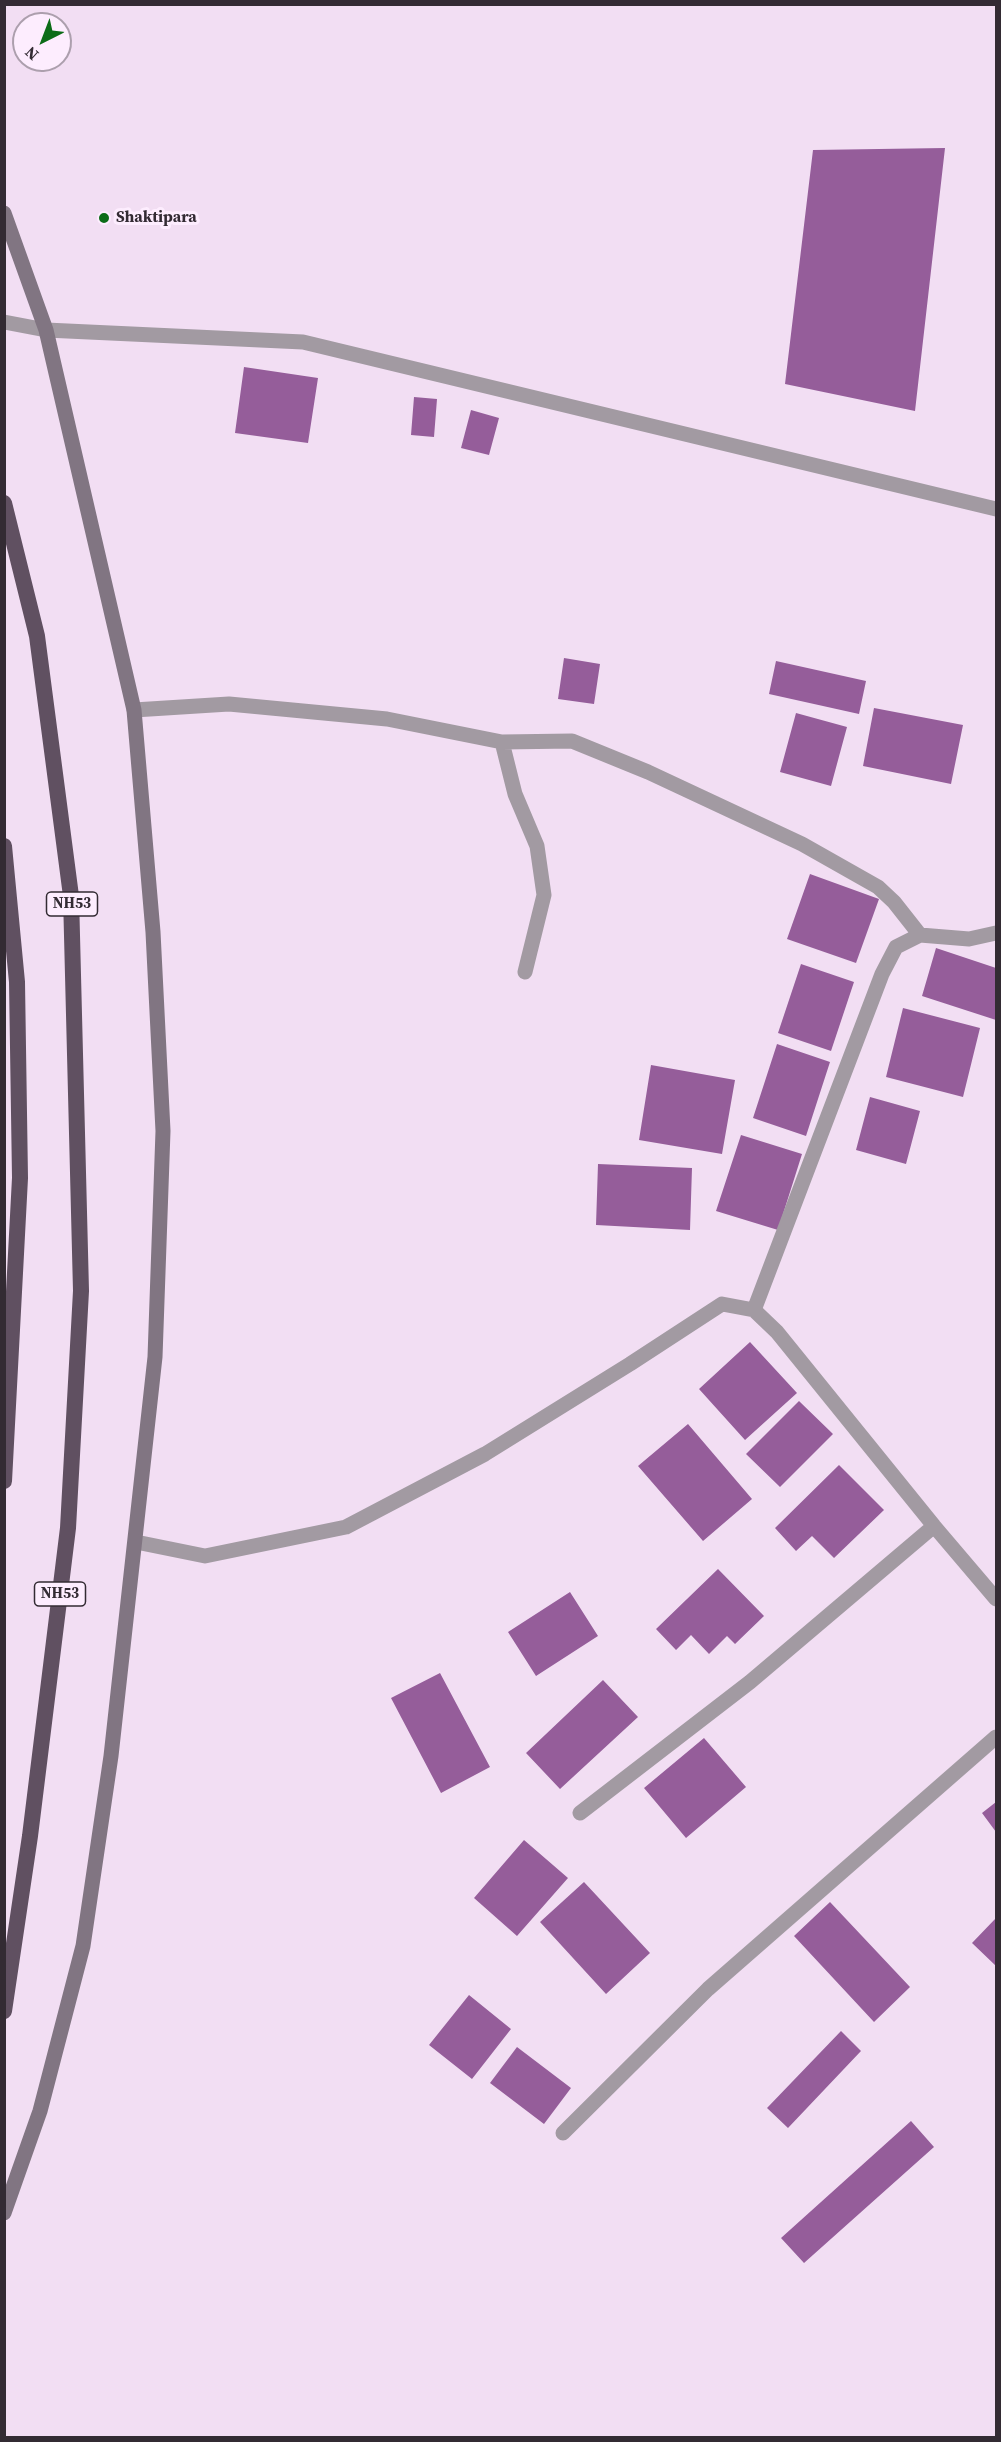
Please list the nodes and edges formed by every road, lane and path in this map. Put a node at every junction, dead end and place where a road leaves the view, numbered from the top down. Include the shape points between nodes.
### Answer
1 (4, 213) edge
2 (4, 322) edge
3 (46, 330) junction
4 (4, 503) edge
5 (996, 508) edge
6 (134, 710) junction
7 (502, 742) junction
8 (4, 846) edge
9 (996, 933) edge
10 (920, 935) junction
11 (525, 972) dead end
12 (754, 1310) junction
13 (4, 1481) edge
14 (934, 1526) junction
15 (136, 1542) junction
16 (996, 1599) edge
17 (996, 1737) edge
18 (580, 1813) dead end
19 (4, 2011) edge
20 (563, 2133) dead end
21 (4, 2213) edge

1 - 3 main road
2 - 3 street
3 - 5 street via 303,342
3 - 6 main road
4 - 19 highway, NH53 via 37,636 71,896 81,1291 68,1528
6 - 7 street via 229,704 387,719
6 - 15 main road via 153,932 163,1131 155,1357
7 - 10 street via 572,741 648,772 802,844 878,887
7 - 11 street via 515,794 537,846 544,895
8 - 13 highway via 17,981 20,1178
9 - 10 street via 969,939
10 - 12 street via 896,947 882,974
12 - 14 street via 777,1332
12 - 15 street via 723,1304 485,1454 346,1527 205,1556
14 - 16 street
14 - 18 street via 750,1682
15 - 21 main road via 111,1756 83,1946 40,2111
17 - 20 street via 708,1989

